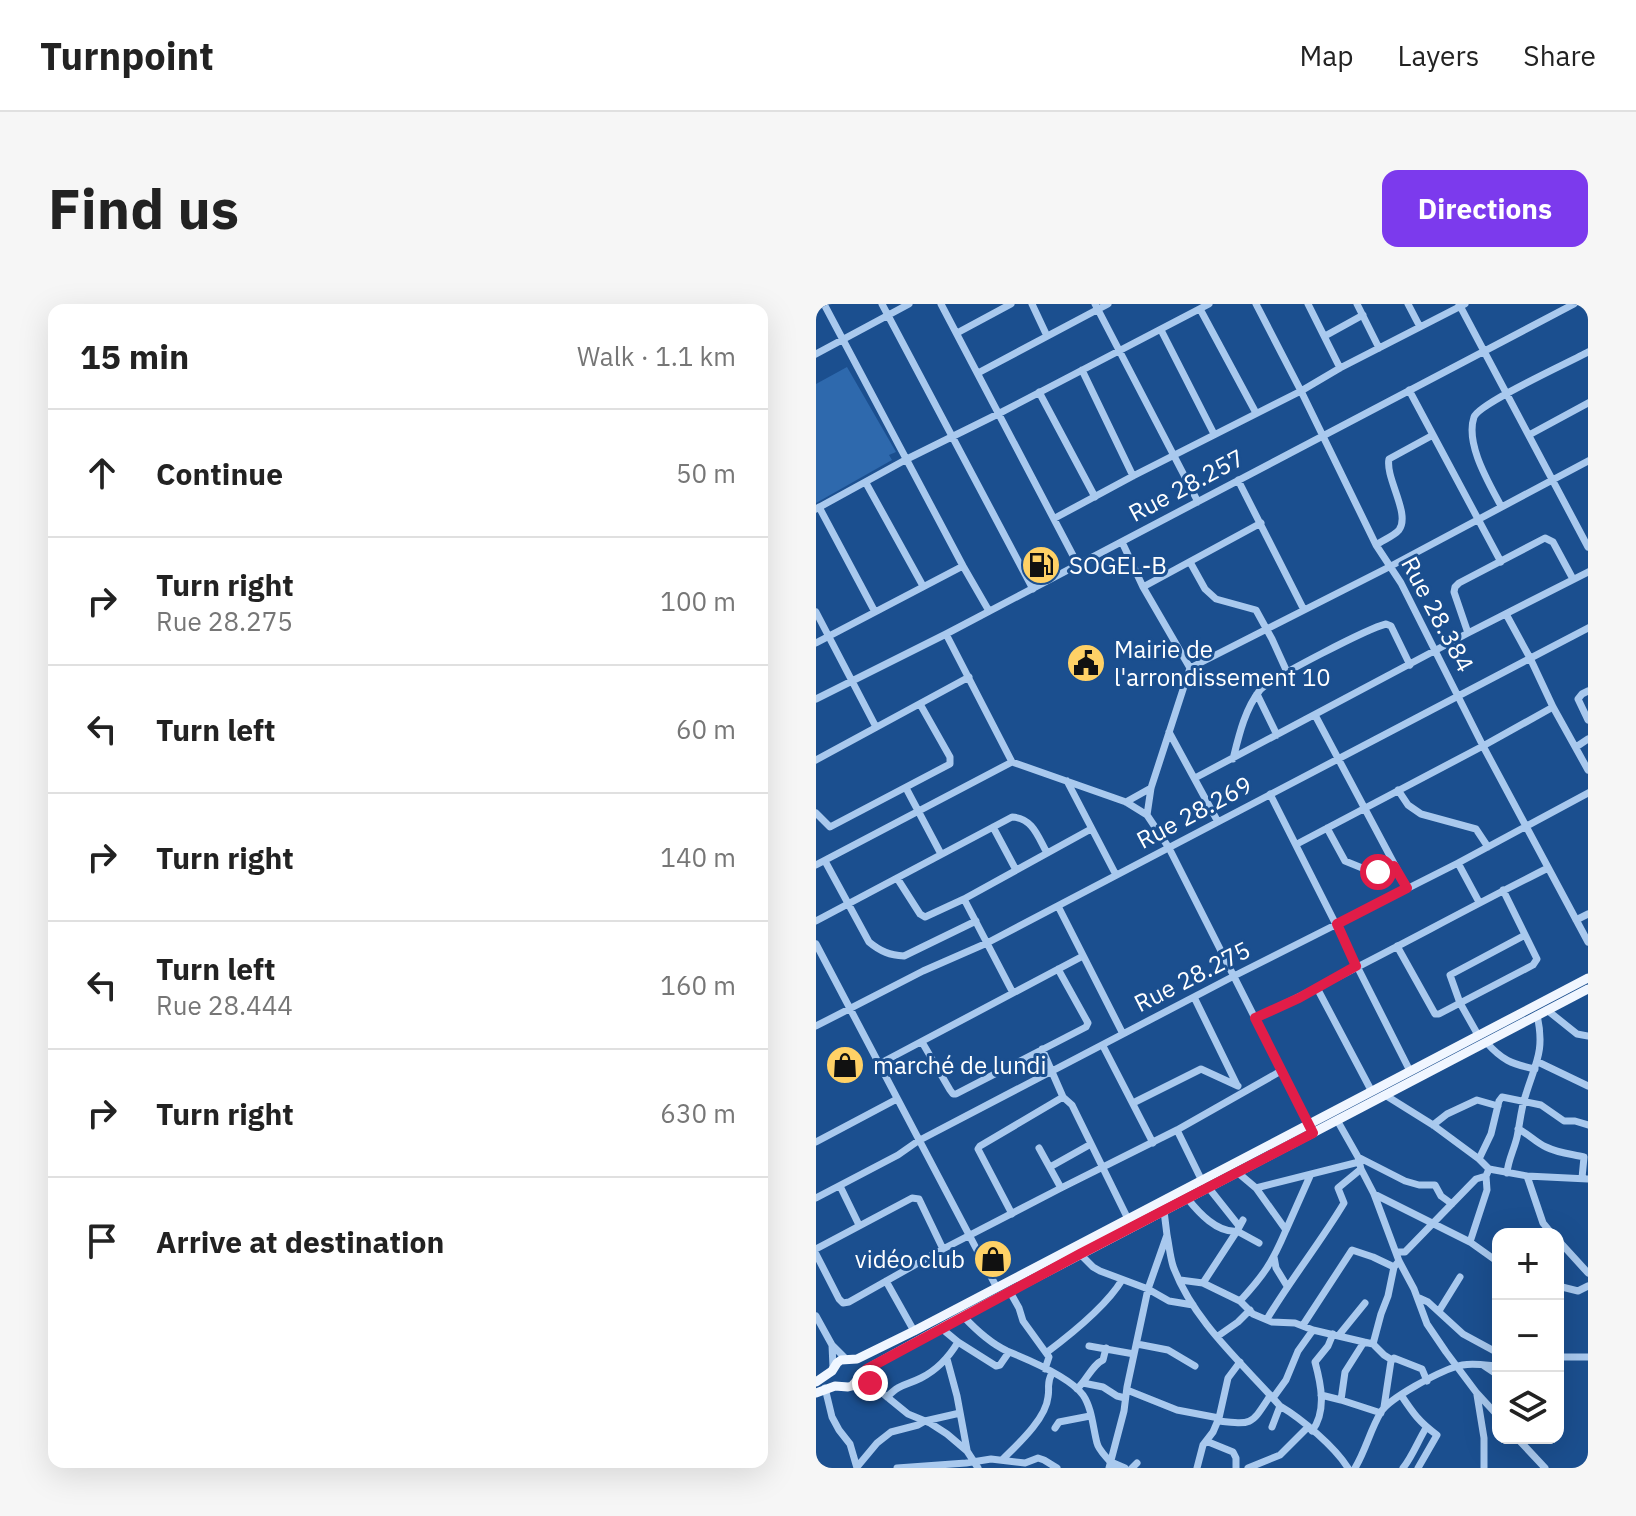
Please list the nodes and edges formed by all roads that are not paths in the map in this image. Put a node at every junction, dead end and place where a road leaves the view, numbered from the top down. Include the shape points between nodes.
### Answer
1 (824, 304) edge
2 (882, 304) edge
3 (909, 304) edge
4 (941, 304) edge
5 (1011, 304) edge
6 (1032, 304) edge
7 (1108, 304) edge
8 (1209, 304) edge
9 (1256, 304) edge
10 (1308, 304) edge
11 (1357, 304) edge
12 (1408, 304) edge
13 (1574, 304) edge
14 (1462, 305) edge
15 (1097, 307) edge
16 (1200, 309) junction
17 (888, 315) junction
18 (1363, 315) junction
19 (1420, 327) junction
20 (1161, 330) junction
21 (957, 333) junction
22 (1047, 336) junction
23 (1325, 336) junction
24 (843, 340) junction
25 (1379, 348) junction
26 (1119, 351) junction
27 (1484, 351) junction
28 (1588, 352) edge
29 (816, 354) edge
30 (1340, 368) junction
31 (1082, 370) junction
32 (978, 373) junction
33 (1409, 390) junction
34 (1301, 391) junction
35 (1039, 392) junction
36 (1508, 393) junction
37 (1588, 403) edge
38 (1256, 413) junction
39 (998, 414) junction
40 (1214, 434) junction
41 (1433, 435) junction
42 (1529, 435) junction
43 (953, 436) junction
44 (1323, 437) junction
45 (1174, 456) junction
46 (907, 459) junction
47 (1588, 461) edge
48 (1133, 476) junction
49 (1238, 480) junction
50 (1551, 480) junction
51 (866, 483) junction
52 (1095, 497) junction
53 (1198, 502) junction
54 (1501, 506) junction
55 (818, 508) edge
56 (1055, 518) junction
57 (1478, 519) junction
58 (1261, 523) junction
59 (1122, 542) junction
60 (1376, 545) junction
61 (1588, 547) edge
62 (1190, 562) junction
63 (1501, 562) junction
64 (1078, 565) junction
65 (963, 566) junction
66 (1391, 566) junction
67 (1588, 572) edge
68 (1573, 579) junction
69 (923, 586) junction
70 (1143, 587) junction
71 (1033, 589) junction
72 (1304, 610) junction
73 (989, 611) junction
74 (816, 612) edge
75 (875, 612) junction
76 (1506, 614) junction
77 (1588, 628) edge
78 (1267, 629) junction
79 (1468, 633) junction
80 (946, 634) junction
81 (828, 636) junction
82 (816, 643) edge
83 (1435, 650) junction
84 (1530, 658) junction
85 (1410, 665) junction
86 (1190, 668) junction
87 (1287, 672) junction
88 (969, 677) junction
89 (852, 680) junction
90 (1588, 691) edge
91 (1257, 694) junction
92 (1460, 696) junction
93 (816, 699) edge
94 (920, 704) junction
95 (1553, 707) junction
96 (1315, 715) junction
97 (1588, 720) edge
98 (876, 727) junction
99 (1169, 732) junction
100 (1277, 735) junction
101 (1588, 739) edge
102 (1483, 746) junction
103 (1576, 747) junction
104 (1339, 758) junction
105 (1233, 759) junction
106 (816, 760) edge
107 (1012, 762) junction
108 (1588, 770) edge
109 (1195, 778) junction
110 (1067, 781) junction
111 (906, 788) junction
112 (1151, 788) junction
113 (1398, 790) junction
114 (1588, 793) edge
115 (1270, 794) junction
116 (1126, 802) junction
117 (1363, 808) junction
118 (918, 811) junction
119 (816, 813) edge
120 (1147, 815) junction
121 (1218, 822) junction
122 (1527, 826) junction
123 (993, 827) junction
124 (1327, 828) junction
125 (1091, 829) junction
126 (1297, 844) junction
127 (1488, 847) junction
128 (1169, 848) junction
129 (1047, 853) junction
130 (941, 854) junction
131 (825, 861) junction
132 (1458, 863) junction
133 (816, 865) edge
134 (1394, 866) junction
135 (1548, 868) junction
136 (1016, 870) junction
137 (1116, 875) junction
138 (897, 878) junction
139 (1407, 888) junction
140 (1503, 890) junction
141 (964, 899) junction
142 (1479, 902) junction
143 (848, 905) junction
144 (1058, 906) junction
145 (1588, 914) edge
146 (1576, 920) junction
147 (816, 921) edge
148 (976, 921) junction
149 (1337, 924) junction
150 (1525, 935) junction
151 (1588, 942) edge
152 (987, 943) junction
153 (816, 944) edge
154 (1397, 946) junction
155 (1083, 956) junction
156 (1356, 966) junction
157 (1058, 969) junction
158 (1234, 976) junction
159 (1588, 978) edge
160 (1317, 988) junction
161 (1588, 989) edge
162 (1013, 993) junction
163 (1194, 997) junction
164 (1460, 1003) junction
165 (850, 1008) junction
166 (1547, 1010) junction
167 (1537, 1015) junction
168 (1255, 1018) junction
169 (1588, 1025) edge
170 (816, 1026) edge
171 (1123, 1034) junction
172 (1584, 1036) edge
173 (1482, 1039) junction
174 (922, 1042) junction
175 (1103, 1046) junction
176 (1042, 1049) junction
177 (879, 1064) junction
178 (1536, 1065) junction
179 (1281, 1071) junction
180 (1410, 1071) junction
181 (1051, 1072) junction
182 (1588, 1086) edge
183 (1240, 1089) junction
184 (1371, 1090) junction
185 (1385, 1095) junction
186 (1063, 1097) junction
187 (897, 1099) junction
188 (1524, 1101) junction
189 (1133, 1103) junction
190 (1498, 1106) junction
191 (1337, 1120) junction
192 (1433, 1125) junction
193 (1588, 1125) edge
194 (1311, 1128) junction
195 (1518, 1129) junction
196 (1177, 1130) junction
197 (918, 1141) junction
198 (816, 1142) edge
199 (1153, 1143) junction
200 (1091, 1144) junction
201 (1039, 1148) dead end
202 (1479, 1159) junction
203 (1359, 1163) junction
204 (1050, 1167) junction
205 (1102, 1167) junction
206 (1237, 1172) junction
207 (1488, 1172) junction
208 (1507, 1173) junction
209 (1310, 1176) junction
210 (1527, 1176) junction
211 (1585, 1178) edge
212 (1205, 1184) junction
213 (840, 1186) junction
214 (1061, 1188) junction
215 (1256, 1188) junction
216 (1374, 1194) junction
217 (816, 1198) edge
218 (1187, 1198) junction
219 (1452, 1204) junction
220 (1164, 1211) junction
221 (1012, 1214) junction
222 (1128, 1219) junction
223 (1431, 1224) junction
224 (859, 1225) junction
225 (1240, 1225) junction
226 (1547, 1228) edge
227 (1286, 1230) junction
228 (1167, 1235) junction
229 (969, 1237) junction
230 (1470, 1242) junction
231 (1259, 1243) dead end
232 (1564, 1246) edge
233 (943, 1249) junction
234 (816, 1252) edge
235 (1080, 1254) junction
236 (1274, 1257) junction
237 (1492, 1258) edge
238 (1397, 1260) junction
239 (1587, 1268) edge
240 (1460, 1277) dead end
241 (1122, 1280) junction
242 (1180, 1280) junction
243 (886, 1281) junction
244 (1203, 1283) junction
245 (1287, 1286) junction
246 (1588, 1286) edge
247 (997, 1288) junction
248 (1564, 1288) edge
249 (1148, 1289) junction
250 (1010, 1292) junction
251 (1417, 1297) junction
252 (1240, 1301) junction
253 (1365, 1303) dead end
254 (1193, 1305) junction
255 (1250, 1310) junction
256 (1439, 1311) junction
257 (816, 1316) edge
258 (963, 1316) junction
259 (1267, 1319) junction
260 (1303, 1325) junction
261 (941, 1328) junction
262 (1313, 1330) junction
263 (914, 1331) junction
264 (1336, 1334) junction
265 (1218, 1336) junction
266 (958, 1342) junction
267 (1364, 1342) junction
268 (1137, 1344) junction
269 (1373, 1344) junction
270 (832, 1345) junction
271 (1089, 1346) dead end
272 (1106, 1348) junction
273 (1492, 1350) edge
274 (1009, 1352) junction
275 (1046, 1353) junction
276 (1134, 1354) junction
277 (1564, 1357) edge
278 (1588, 1357) edge
279 (947, 1359) junction
280 (848, 1360) junction
281 (1392, 1360) junction
282 (1240, 1362) junction
283 (1482, 1365) junction
284 (1195, 1366) dead end
285 (1457, 1366) junction
286 (1492, 1366) edge
287 (833, 1369) junction
288 (1048, 1371) junction
289 (1493, 1372) edge
290 (862, 1374) junction
291 (1427, 1381) junction
292 (816, 1382) edge
293 (839, 1386) junction
294 (1080, 1386) junction
295 (821, 1391) edge
296 (1476, 1392) junction
297 (1126, 1394) junction
298 (1321, 1395) junction
299 (1401, 1395) junction
300 (887, 1397) junction
301 (1271, 1397) junction
302 (1341, 1400) junction
303 (1280, 1406) junction
304 (1492, 1409) edge
305 (1382, 1410) junction
306 (960, 1413) junction
307 (1090, 1416) junction
308 (1219, 1420) junction
309 (925, 1421) junction
310 (1272, 1427) dead end
311 (1055, 1428) dead end
312 (1426, 1428) junction
313 (1310, 1429) junction
314 (1206, 1441) junction
315 (1523, 1444) edge
316 (967, 1451) junction
317 (1003, 1459) junction
318 (972, 1465) edge
319 (1268, 1465) edge
320 (1112, 1466) edge
321 (914, 1467) edge
322 (857, 1468) edge
323 (897, 1468) edge
324 (1057, 1468) edge
325 (1125, 1468) edge
326 (1197, 1468) edge
327 (1236, 1468) edge
328 (1248, 1468) edge
329 (1348, 1468) edge
330 (1355, 1468) edge
331 (1403, 1468) edge
332 (1418, 1468) edge
333 (1484, 1468) edge
334 (1545, 1468) edge

1 - 24 street
2 - 17 street
3 - 17 street
4 - 21 street
5 - 21 street
6 - 22 street
7 - 15 street
8 - 16 street
9 - 34 street, Rue 28.384
10 - 23 street
11 - 18 street
12 - 19 street
13 - 27 street, Rue 28.257
14 - 19 street
14 - 27 street
15 - 22 street
15 - 26 street
16 - 20 street
16 - 38 street
17 - 24 street
17 - 43 street
18 - 23 street
18 - 25 street
19 - 25 street
20 - 26 street
20 - 40 street
21 - 32 street
22 - 32 street
23 - 30 street
24 - 29 street
24 - 46 street
25 - 30 street
26 - 31 street
26 - 45 street
27 - 33 street, Rue 28.257
27 - 36 street
28 - 36 street
30 - 34 street
31 - 35 street
31 - 48 street
32 - 39 street
33 - 41 street
33 - 44 street, Rue 28.257
34 - 38 street
34 - 44 street, Rue 28.384
35 - 39 street
35 - 52 street
36 - 42 street
36 - 54 street via 1479,409 1473,423 1476,457
37 - 42 street
38 - 40 street
39 - 43 street
39 - 56 street
40 - 45 street
41 - 57 street
41 - 60 street via 1389,459 1401,526
42 - 50 street
43 - 46 street
43 - 71 street
44 - 49 street, Rue 28.257
44 - 60 street, Rue 28.384
45 - 48 street
45 - 53 street
46 - 51 street
46 - 65 street
47 - 50 street
48 - 52 street
49 - 53 street, Rue 28.257
49 - 58 street
50 - 54 street
50 - 61 street
51 - 55 street
51 - 69 street
52 - 56 street
53 - 59 street, Rue 28.257
54 - 57 street
55 - 75 street
56 - 64 street
57 - 63 street
57 - 66 street
58 - 62 street
58 - 72 street
59 - 64 street, Rue 28.257
59 - 70 street
60 - 66 street, Rue 28.384
62 - 70 street
62 - 78 street via 1209,594 1256,610
63 - 68 street via 1548,538
63 - 79 street via 1455,587
64 - 71 street, Rue 28.257
65 - 69 street
65 - 73 street
66 - 72 street
66 - 83 street, Rue 28.384
67 - 68 street
68 - 76 street
69 - 75 street
70 - 86 street
71 - 73 street, Rue 28.257
72 - 78 street
73 - 80 street, Rue 28.257
74 - 81 street
75 - 81 street
76 - 79 street
76 - 84 street
77 - 84 street, Rue 28.269
78 - 86 street
78 - 87 street
79 - 83 street
80 - 88 street
80 - 89 street, Rue 28.257
81 - 82 street
81 - 89 street
83 - 85 street
83 - 92 street, Rue 28.384
84 - 92 street, Rue 28.269
84 - 95 street
85 - 87 street via 1386,624
85 - 96 street
86 - 99 street
87 - 91 street
88 - 94 street
88 - 107 street
89 - 93 street, Rue 28.257
89 - 98 street
90 - 97 street via 1578,699
91 - 100 street
91 - 105 street
92 - 102 street, Rue 28.384
92 - 104 street, Rue 28.269
94 - 98 street
94 - 111 street via 951,760
95 - 102 street
95 - 103 street
96 - 100 street
96 - 104 street
98 - 106 street
99 - 109 street
99 - 112 street
100 - 105 street
101 - 103 street
102 - 113 street
102 - 122 street, Rue 28.384
103 - 108 street
104 - 115 street, Rue 28.269
104 - 117 street
105 - 109 street
107 - 110 street
107 - 118 street
109 - 121 street
110 - 116 street
110 - 125 street
111 - 118 street
111 - 119 street via 830,827
112 - 116 street
112 - 120 street
113 - 117 street
113 - 127 street via 1413,810 1476,829
114 - 122 street, Rue 28.275
115 - 121 street, Rue 28.269
115 - 126 street
116 - 120 street
117 - 124 street
117 - 134 street
118 - 130 street
118 - 131 street
120 - 128 street
121 - 128 street, Rue 28.269
122 - 127 street, Rue 28.275
122 - 135 street, Rue 28.384
123 - 129 street via 1020,818 1031,824
123 - 130 street
123 - 136 street
124 - 126 street
124 - 134 street via 1345,861 1372,872
125 - 129 street
125 - 137 street
126 - 149 street
127 - 132 street, Rue 28.275
128 - 137 street, Rue 28.269
128 - 158 street
129 - 136 street
130 - 138 street
131 - 133 street
131 - 143 street
132 - 139 street, Rue 28.275
132 - 142 street
134 - 139 street
135 - 140 street
135 - 146 street, Rue 28.384
136 - 141 street
137 - 144 street, Rue 28.269
138 - 141 street via 923,916
138 - 143 street
139 - 149 street, Rue 28.275
140 - 142 street
140 - 150 street
141 - 148 street
142 - 154 street
143 - 147 street
143 - 148 street via 869,942 891,956 904,956
144 - 152 street, Rue 28.269
144 - 155 street
145 - 146 street
146 - 151 street, Rue 28.384
148 - 152 street
149 - 156 street
149 - 158 street, Rue 28.275
150 - 164 street via 1451,973
150 - 164 street via 1537,959 1533,965
152 - 162 street
152 - 165 street, Rue 28.269
153 - 165 street
154 - 156 street
154 - 164 street via 1435,1014
155 - 157 street
155 - 171 street
156 - 160 street
156 - 180 street
157 - 162 street
157 - 176 street via 1088,1023
158 - 163 street, Rue 28.275
158 - 168 street
159 - 173 main road
160 - 168 street
160 - 184 street
161 - 166 main road
162 - 174 street
163 - 171 street, Rue 28.275
163 - 183 street
164 - 173 street
165 - 170 street, Rue 28.269
165 - 177 street
166 - 167 main road
166 - 172 street
167 - 173 main road
167 - 178 street via 1541,1033
168 - 179 street
169 - 172 street
171 - 175 street, Rue 28.275
173 - 178 street via 1512,1064
173 - 180 main road
173 - 185 main road
174 - 176 street via 953,1094
174 - 177 street
175 - 181 street, Rue 28.275
175 - 189 street
176 - 181 street
177 - 187 street
178 - 182 street
178 - 188 street
179 - 183 street
179 - 194 street
180 - 184 main road
181 - 186 street
181 - 197 street, Rue 28.275
183 - 189 street via 1201,1069
183 - 196 street
184 - 194 main road
185 - 191 main road
185 - 192 street
186 - 200 street
186 - 221 street via 978,1149
187 - 197 street
187 - 198 street
188 - 190 street via 1502,1097
188 - 193 street via 1541,1105 1564,1121
188 - 195 street
189 - 199 street
190 - 192 street via 1477,1100
190 - 202 street
191 - 194 main road
191 - 203 street
192 - 202 street
194 - 206 main road
194 - 212 main road
195 - 208 street
195 - 211 street via 1547,1148 1584,1157
196 - 199 street
196 - 212 street
197 - 213 street, Rue 28.275
197 - 229 street
199 - 205 street
200 - 204 street
200 - 205 street
201 - 204 street
202 - 207 street
203 - 209 street
203 - 216 street
203 - 219 street via 1405,1181 1435,1185
203 - 245 street via 1338,1188 1344,1203 1330,1227
204 - 214 street
205 - 214 street
205 - 222 street
206 - 212 main road
206 - 215 street
207 - 208 street
207 - 219 street
207 - 230 street
208 - 210 street
209 - 215 street
209 - 227 street
210 - 211 street
210 - 226 street
212 - 218 main road
212 - 222 main road
212 - 225 street
213 - 217 street, Rue 28.275
213 - 224 street
214 - 221 street
215 - 227 street
216 - 223 street
216 - 238 street
218 - 220 main road
218 - 225 street via 1219,1227 1233,1232
219 - 223 street
220 - 228 street
220 - 235 main road
221 - 229 street
222 - 247 main road
223 - 230 street
223 - 238 street
224 - 233 street via 919,1199
224 - 234 street
225 - 231 street
225 - 244 street
227 - 236 street
228 - 242 street
228 - 249 street
229 - 233 street
229 - 247 street
230 - 237 street
232 - 239 street
233 - 243 street
234 - 243 street via 843,1303
235 - 241 street via 1093,1267
235 - 250 main road
236 - 245 street
236 - 252 street
238 - 251 street
238 - 260 street via 1352,1250
238 - 269 street
240 - 256 street
241 - 249 street
241 - 275 street
242 - 244 street
242 - 254 street
243 - 263 street
244 - 252 street
245 - 259 street
246 - 248 street via 1578,1291
247 - 263 main road
249 - 254 street via 1169,1301
249 - 268 street
250 - 258 main road
250 - 275 street via 1021,1319
251 - 256 street
251 - 285 street via 1427,1324
252 - 255 street
253 - 264 street
254 - 265 street
255 - 259 street
255 - 265 street
256 - 273 street via 1455,1329
257 - 270 street
258 - 261 main road
258 - 274 street
259 - 260 street
260 - 262 street
261 - 266 street
261 - 290 main road
262 - 264 street
262 - 301 street
263 - 280 main road
264 - 267 street
264 - 298 street via 1315,1362
265 - 282 street
266 - 274 street via 996,1366
266 - 279 street
267 - 269 street
267 - 302 street via 1345,1372
268 - 276 street
268 - 284 street via 1168,1350
269 - 281 street
270 - 280 street
270 - 287 street
271 - 272 street
272 - 276 street
272 - 294 street via 1103,1360
274 - 288 street
275 - 288 street
276 - 297 street
277 - 278 street
279 - 300 street
279 - 306 street
280 - 287 main road
280 - 290 main road
281 - 291 street via 1422,1369
281 - 305 street
282 - 301 street
282 - 308 street via 1228,1378
283 - 285 street
283 - 286 street
283 - 289 street
285 - 291 street
285 - 296 street
287 - 292 main road
287 - 293 main road
288 - 294 street
288 - 317 street via 1048,1398 1037,1422
290 - 293 main road via 852,1386
290 - 300 street
291 - 299 street
293 - 295 main road
294 - 297 street
294 - 307 street
295 - 322 street
296 - 304 street
296 - 333 street
297 - 308 street
297 - 320 street
298 - 302 street
298 - 313 street via 1320,1419
299 - 305 street
299 - 312 street
300 - 309 street
301 - 303 street
301 - 308 street via 1250,1422
302 - 305 street
303 - 310 street
303 - 313 street
305 - 330 street
306 - 309 street
306 - 316 street
307 - 311 street via 1059,1422
307 - 320 street via 1098,1447
308 - 314 street
309 - 316 street
309 - 322 street via 885,1436
312 - 331 street
312 - 332 street via 1437,1435
313 - 319 street
313 - 329 street
314 - 326 street
314 - 327 street via 1233,1452
315 - 334 street
316 - 318 street
317 - 318 street
317 - 324 street via 1042,1459
318 - 321 street
319 - 328 street
320 - 325 street
321 - 323 street

